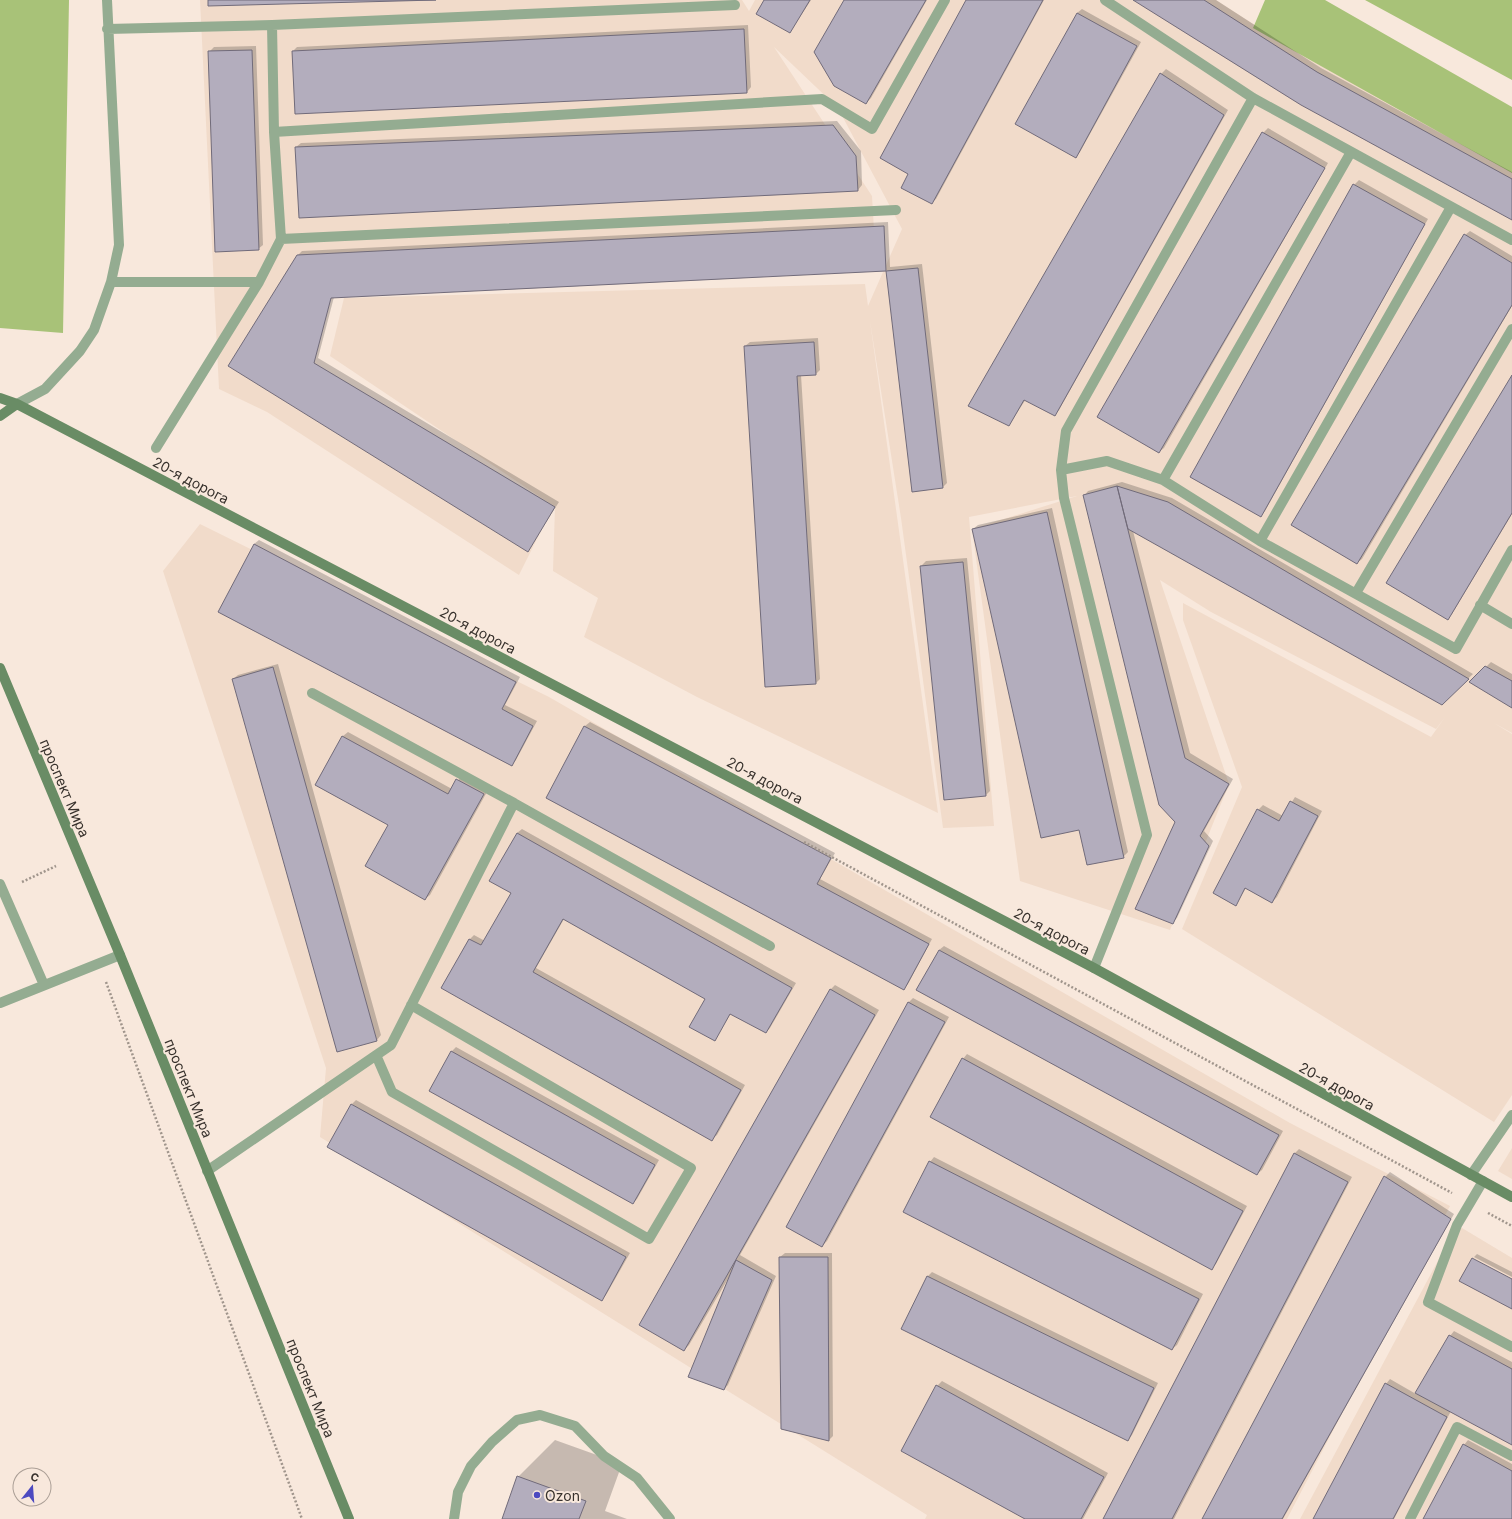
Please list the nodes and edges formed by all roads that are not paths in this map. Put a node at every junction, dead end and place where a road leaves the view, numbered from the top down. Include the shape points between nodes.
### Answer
1 (107, 0) edge
2 (945, 0) edge
3 (1105, 0) edge
4 (735, 5) dead end
5 (272, 25) junction
6 (107, 29) junction
7 (1253, 98) junction
8 (274, 132) junction
9 (1351, 152) junction
10 (1451, 206) junction
11 (896, 210) dead end
12 (281, 239) junction
13 (1512, 240) edge
14 (112, 282) junction
15 (259, 282) junction
16 (1512, 329) edge
17 (0, 398) edge
18 (17, 404) junction
19 (0, 416) edge
20 (156, 448) dead end
21 (1061, 470) junction
22 (1163, 480) junction
23 (1260, 541) junction
24 (1512, 550) edge
25 (1356, 593) junction
26 (1480, 605) junction
27 (1512, 624) edge
28 (0, 668) edge
29 (312, 693) dead end
30 (514, 803) junction
31 (1, 887) edge
32 (770, 946) dead end
33 (120, 955) junction
34 (1094, 968) junction
35 (44, 985) junction
36 (0, 1003) edge
37 (411, 1005) junction
38 (376, 1055) junction
39 (1512, 1115) edge
40 (207, 1171) junction
41 (1471, 1175) junction
42 (1482, 1181) junction
43 (1512, 1198) edge
44 (1512, 1347) edge
45 (1512, 1456) edge
46 (349, 1519) edge
47 (454, 1519) edge
48 (670, 1519) edge
49 (1410, 1519) edge

1 - 6 lane
2 - 8 lane via 872,128 822,99
3 - 7 lane
4 - 5 lane
5 - 6 lane
5 - 8 lane
6 - 14 lane via 119,245
7 - 9 lane
7 - 21 lane via 1066,431
8 - 12 lane
9 - 10 lane
9 - 22 lane
10 - 13 lane
10 - 23 lane
11 - 12 lane
12 - 15 lane
14 - 15 lane
14 - 18 lane via 94,330 80,351 45,389
15 - 20 lane
16 - 25 lane
17 - 18 main road, 20-я дорога
18 - 19 main road
18 - 34 main road, 20-я дорога
21 - 22 lane via 1107,462
21 - 34 lane via 1064,498 1147,835
22 - 23 lane
23 - 25 lane
24 - 26 lane
25 - 26 lane via 1456,649
26 - 27 lane
28 - 33 main road, проспект Мира
29 - 30 lane
30 - 32 lane
30 - 37 lane
31 - 35 lane
33 - 35 lane
33 - 40 main road, проспект Мира
34 - 41 main road, 20-я дорога
35 - 36 lane
37 - 38 lane via 390,1045
37 - 38 lane via 691,1168 649,1239 392,1092
38 - 40 lane
39 - 41 lane
40 - 46 main road, проспект Мира
41 - 42 main road, 20-я дорога
42 - 43 main road, 20-я дорога
42 - 44 lane via 1457,1225 1428,1302
45 - 49 lane via 1457,1427
47 - 48 lane via 458,1492 471,1466 492,1442 517,1420 540,1415 575,1426 604,1456 637,1478

